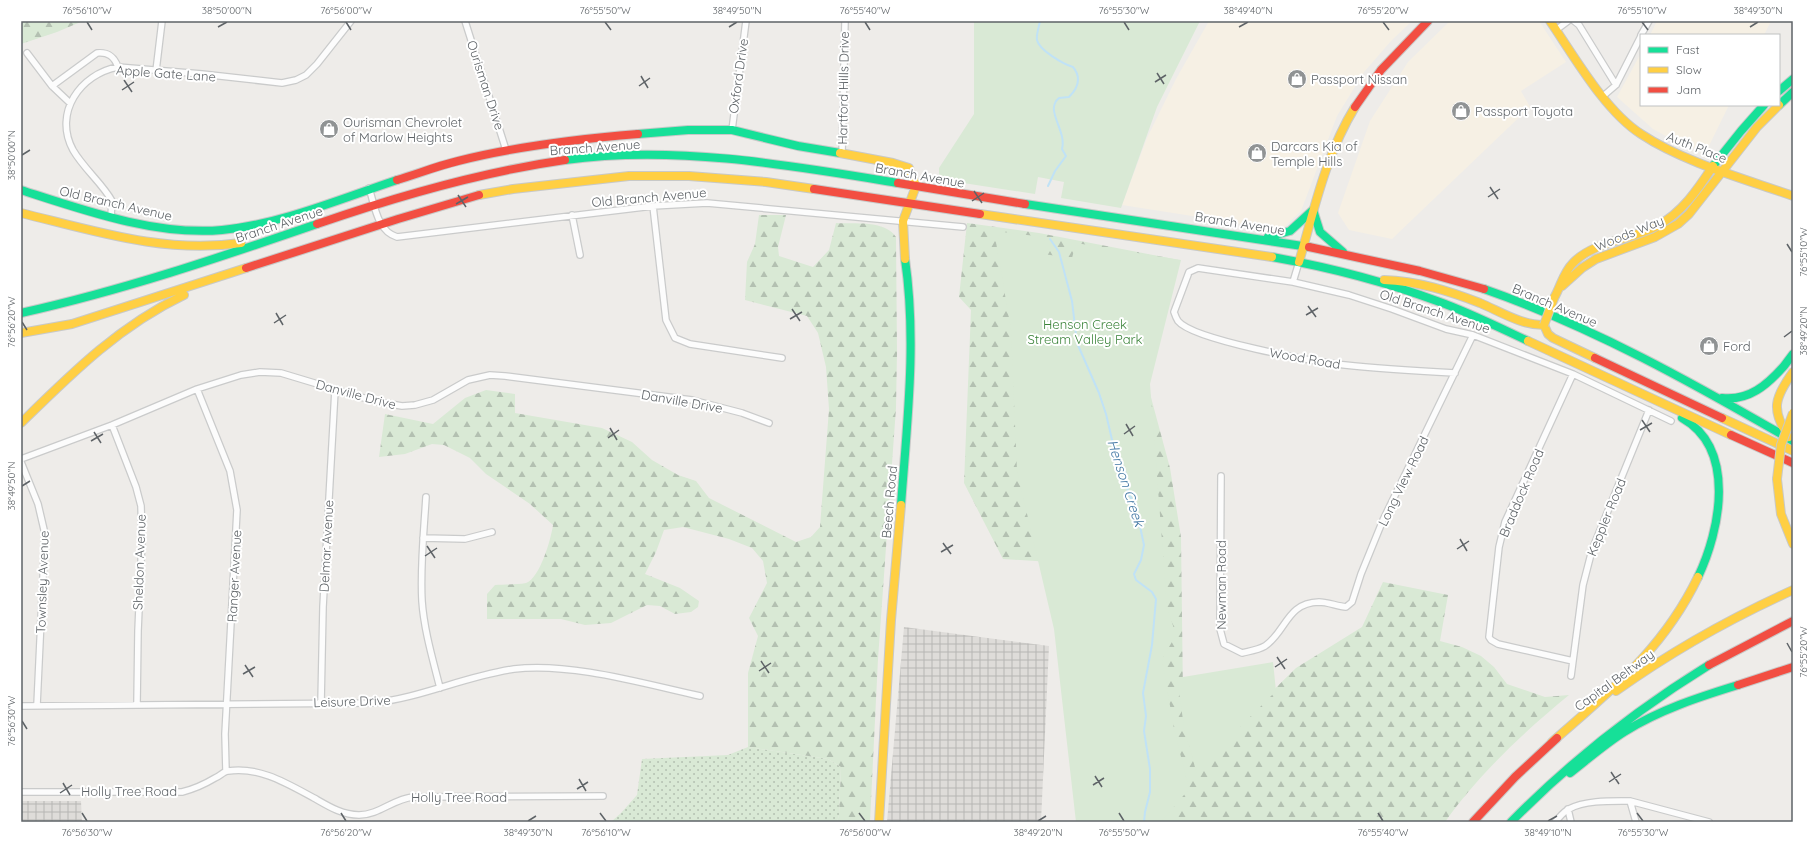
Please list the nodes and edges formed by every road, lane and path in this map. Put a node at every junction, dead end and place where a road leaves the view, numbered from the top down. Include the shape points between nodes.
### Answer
1 (162, 21) edge
2 (351, 21) edge
3 (465, 21) edge
4 (746, 21) edge
5 (845, 21) edge
6 (1428, 21) edge
7 (1550, 21) edge
8 (1568, 21) edge
9 (1574, 21) edge
10 (1649, 21) edge
11 (1556, 30) junction
12 (1642, 34) edge
13 (1640, 37) edge
14 (27, 53) dead end
15 (118, 67) junction
16 (156, 71) junction
17 (1793, 79) edge
18 (1616, 85) junction
19 (52, 86) junction
20 (1780, 90) edge
21 (1793, 92) edge
22 (1602, 97) junction
23 (70, 103) junction
24 (1780, 104) edge
25 (1763, 106) edge
26 (1778, 106) edge
27 (732, 130) junction
28 (506, 150) junction
29 (842, 154) junction
30 (1713, 167) junction
31 (1722, 170) junction
32 (916, 186) junction
33 (369, 188) junction
34 (21, 190) edge
35 (1793, 196) edge
36 (908, 204) junction
37 (375, 205) junction
38 (653, 206) junction
39 (1313, 210) junction
40 (21, 213) edge
41 (572, 215) junction
42 (111, 216) junction
43 (903, 221) junction
44 (380, 224) junction
45 (963, 227) dead end
46 (284, 234) junction
47 (1257, 238) junction
48 (1304, 245) junction
49 (580, 255) dead end
50 (1346, 255) junction
51 (1299, 262) junction
52 (252, 267) junction
53 (1374, 280) junction
54 (1293, 282) junction
55 (1560, 288) junction
56 (1176, 305) joint
57 (21, 313) edge
58 (1540, 325) junction
59 (21, 333) edge
60 (1473, 336) junction
61 (1793, 354) edge
62 (782, 358) dead end
63 (1793, 372) edge
64 (1455, 373) junction
65 (1573, 374) junction
66 (197, 389) junction
67 (335, 390) junction
68 (1714, 396) junction
69 (1648, 397) junction
70 (1648, 410) junction
71 (1793, 413) edge
72 (1671, 421) dead end
73 (769, 422) dead end
74 (21, 423) edge
75 (112, 425) junction
76 (1792, 441) edge
77 (1793, 451) edge
78 (21, 461) edge
79 (1793, 463) edge
80 (1221, 476) dead end
81 (426, 497) dead end
82 (492, 532) dead end
83 (423, 538) junction
84 (1793, 544) edge
85 (1793, 590) edge
86 (1324, 603) joint
87 (1793, 621) edge
88 (1573, 661) junction
89 (1793, 668) edge
90 (1571, 676) dead end
91 (440, 688) junction
92 (700, 696) dead end
93 (321, 703) junction
94 (137, 704) junction
95 (227, 704) junction
96 (37, 705) junction
97 (21, 706) edge
98 (1552, 742) junction
99 (226, 771) junction
100 (21, 792) edge
101 (603, 796) dead end
102 (1630, 801) junction
103 (1568, 809) junction
104 (879, 822) edge
105 (1473, 822) edge
106 (1511, 822) edge
107 (1514, 822) edge
108 (1556, 822) edge
109 (1571, 822) edge
110 (1636, 822) edge
111 (1709, 822) edge

1 - 16 street
2 - 16 street, Apple Gate Lane via 317,64 306,75 296,80 282,83
3 - 28 street, Ourisman Drive
4 - 27 street, Oxford Drive
5 - 29 street, Hartford Hills Drive
6 - 39 main road via 1370,84 1356,105 1343,128
7 - 11 main road, Auth Place
8 - 11 street
9 - 18 street via 1579,24
10 - 12 street
11 - 22 main road, Auth Place
13 - 18 street
14 - 19 street
15 - 16 street, Apple Gate Lane
15 - 19 street via 109,55 97,53
15 - 23 street, Apple Gate Lane via 102,71 90,78
17 - 20 main road
18 - 22 street
19 - 23 street
21 - 24 main road, Woods Way
22 - 30 main road, Auth Place via 1640,134 1676,154
23 - 42 street via 70,141 84,165 112,201
25 - 30 main road, Woods Way
26 - 31 main road, Woods Way
27 - 28 main road, Old Branch Avenue via 649,132 582,138
27 - 29 main road, Old Branch Avenue
28 - 33 main road, Old Branch Avenue via 456,161
29 - 32 main road, Old Branch Avenue via 900,164 909,168
30 - 31 main road, Auth Place
30 - 55 main road, Woods Way via 1683,206 1669,219 1651,230 1601,246 1585,255 1565,273
31 - 35 main road, Auth Place
31 - 55 main road, Woods Way via 1690,214 1679,224 1665,234 1595,260
32 - 36 main road, Beech Road
32 - 37 main road, Branch Avenue via 788,166 706,157 605,156 503,170 433,186
32 - 47 main road, Branch Avenue via 1045,208
33 - 37 street
33 - 42 main road, Old Branch Avenue via 268,222 222,230 154,226
34 - 42 main road, Old Branch Avenue
36 - 43 main road, Beech Road
36 - 44 main road via 744,180 636,176 513,189 469,198
36 - 51 main road
37 - 44 street
37 - 46 main road, Branch Avenue
38 - 41 street, Old Branch Avenue
38 - 43 street, Old Branch Avenue via 707,203
38 - 62 street via 666,320 676,338 690,344
39 - 47 main road via 1290,231
39 - 48 main road
39 - 50 main road via 1324,238
40 - 46 main road via 175,247 232,245
41 - 44 street, Old Branch Avenue via 397,237 386,232
41 - 49 street
43 - 45 street, Old Branch Avenue
43 - 104 main road, Beech Road via 903,246 910,295 911,350
44 - 52 main road
46 - 57 main road, Branch Avenue via 135,284 75,302
47 - 48 main road, Branch Avenue
48 - 50 main road, Branch Avenue
48 - 51 main road
50 - 68 main road, Branch Avenue via 1450,279 1526,304 1613,342
51 - 53 main road
51 - 54 street
52 - 59 main road via 72,324
52 - 74 main road via 173,299 125,327
53 - 58 main road via 1403,280 1443,291 1526,324
53 - 69 main road via 1433,299 1568,358
54 - 56 street, Old Branch Avenue via 1198,268 1189,272 1184,280
54 - 60 street, Old Branch Avenue via 1349,295
55 - 58 main road, Woods Way, bridge
56 - 64 street, Wood Road via 1174,312 1182,324 1200,333 1263,351 1344,365
58 - 77 main road via 1553,338
60 - 64 street, Long View Road
60 - 65 street, Old Branch Avenue
61 - 68 main road via 1760,390 1737,400
63 - 76 main road via 1782,387 1775,409 1782,429
64 - 86 street, Long View Road via 1383,520 1352,602 1346,607
65 - 70 street, Old Branch Avenue
65 - 88 street, Braddock Road via 1506,522 1498,548 1489,637 1498,644
66 - 67 street, Danville Drive via 241,375 260,372 281,373
66 - 75 street, Danville Drive
66 - 95 street, Ranger Avenue via 230,471 237,510
67 - 73 street, Danville Drive via 388,405 409,406 433,400 468,380 490,375 505,376 692,400
67 - 93 street, Delmar Avenue via 323,607
68 - 76 main road, Branch Avenue
69 - 79 main road
69 - 98 main road via 1690,422 1710,448 1719,474 1721,492 1714,533 1687,600 1662,637 1625,676
70 - 72 street, Old Branch Avenue
70 - 88 street, Keppler Road via 1592,550 1583,585
71 - 84 main road, bridge via 1781,445 1777,479 1782,514
75 - 78 street, Danville Drive
75 - 94 street, Sheldon Avenue via 134,480 141,506
78 - 96 street, Townsley Avenue via 38,504 45,534
80 - 86 street, Newman Road via 1219,623 1224,644 1242,653 1257,650 1272,641 1299,607
81 - 83 street
82 - 83 street via 465,539
83 - 91 street via 424,622
85 - 98 main road, Capital Beltway via 1724,623 1660,661 1597,705
87 - 106 main road via 1738,648 1648,703 1585,752
88 - 90 street, Keppler Road
89 - 107 main road via 1686,702 1642,722 1590,757
91 - 92 street, Leisure Drive via 497,672 541,668 616,678
91 - 93 street, Leisure Drive via 393,701
93 - 95 street, Leisure Drive
94 - 95 street, Leisure Drive
94 - 96 street, Leisure Drive
95 - 99 street, Ranger Avenue
96 - 97 street, Leisure Drive
98 - 105 main road, Capital Beltway via 1501,790
99 - 100 street, Holly Tree Road via 201,786 182,792
99 - 101 street, Holly Tree Road via 253,771 338,811 360,815 413,797
102 - 103 street via 1602,802
102 - 110 street
102 - 111 street
103 - 108 street
103 - 109 street

